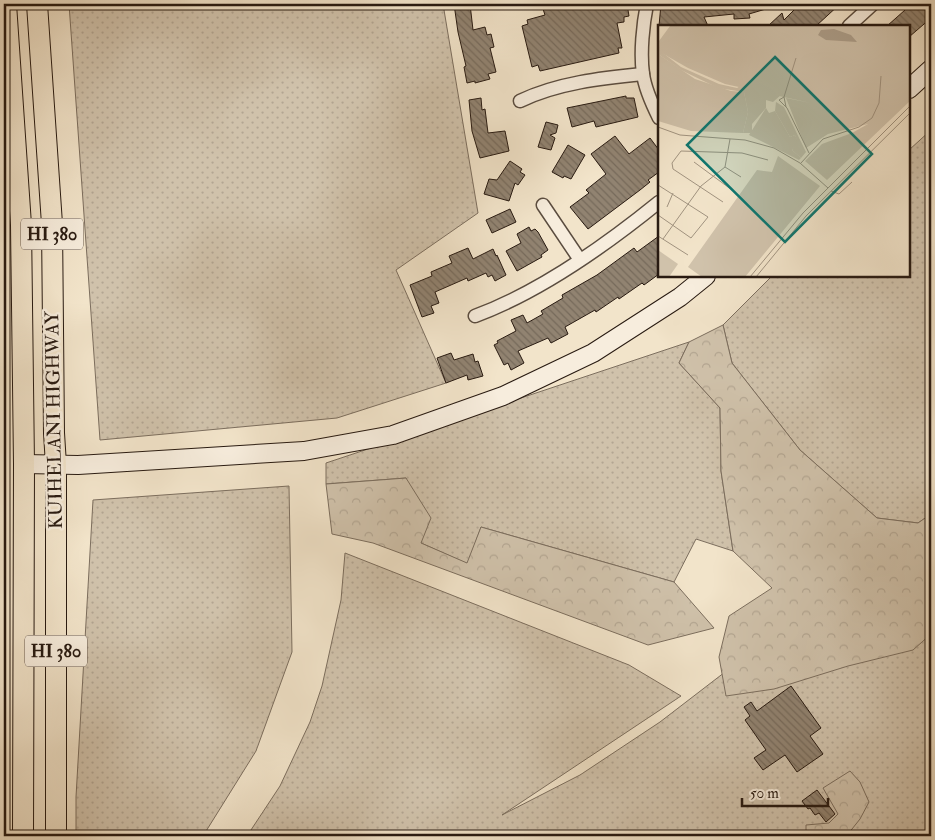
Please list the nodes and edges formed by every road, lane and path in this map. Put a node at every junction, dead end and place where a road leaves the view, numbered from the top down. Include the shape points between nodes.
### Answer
1 (6, 4) edge
2 (37, 4) edge
3 (647, 4) edge
4 (873, 4) edge
5 (850, 25) edge
6 (931, 69) edge
7 (643, 74) junction
8 (910, 88) edge
9 (520, 101) dead end
10 (658, 116) edge
11 (658, 203) edge
12 (543, 205) dead end
13 (580, 260) junction
14 (704, 278) edge
15 (475, 316) dead end
16 (24, 464) junction
17 (56, 465) junction
18 (23, 836) edge
19 (56, 836) edge

1 - 16 main road, KUIHELANI HIGHWAY / HI 380 via 21,225
2 - 17 main road, KUIHELANI HIGHWAY / HI 380 via 52,224
3 - 7 street
4 - 5 street
6 - 8 main road
7 - 9 street via 562,87
7 - 10 street
11 - 13 street
12 - 13 street
13 - 15 street via 520,295
14 - 17 main road via 680,297 593,353 503,396 393,435 304,451
16 - 17 main road
16 - 18 main road, KUIHELANI HIGHWAY / HI 380
17 - 19 main road, KUIHELANI HIGHWAY / HI 380

